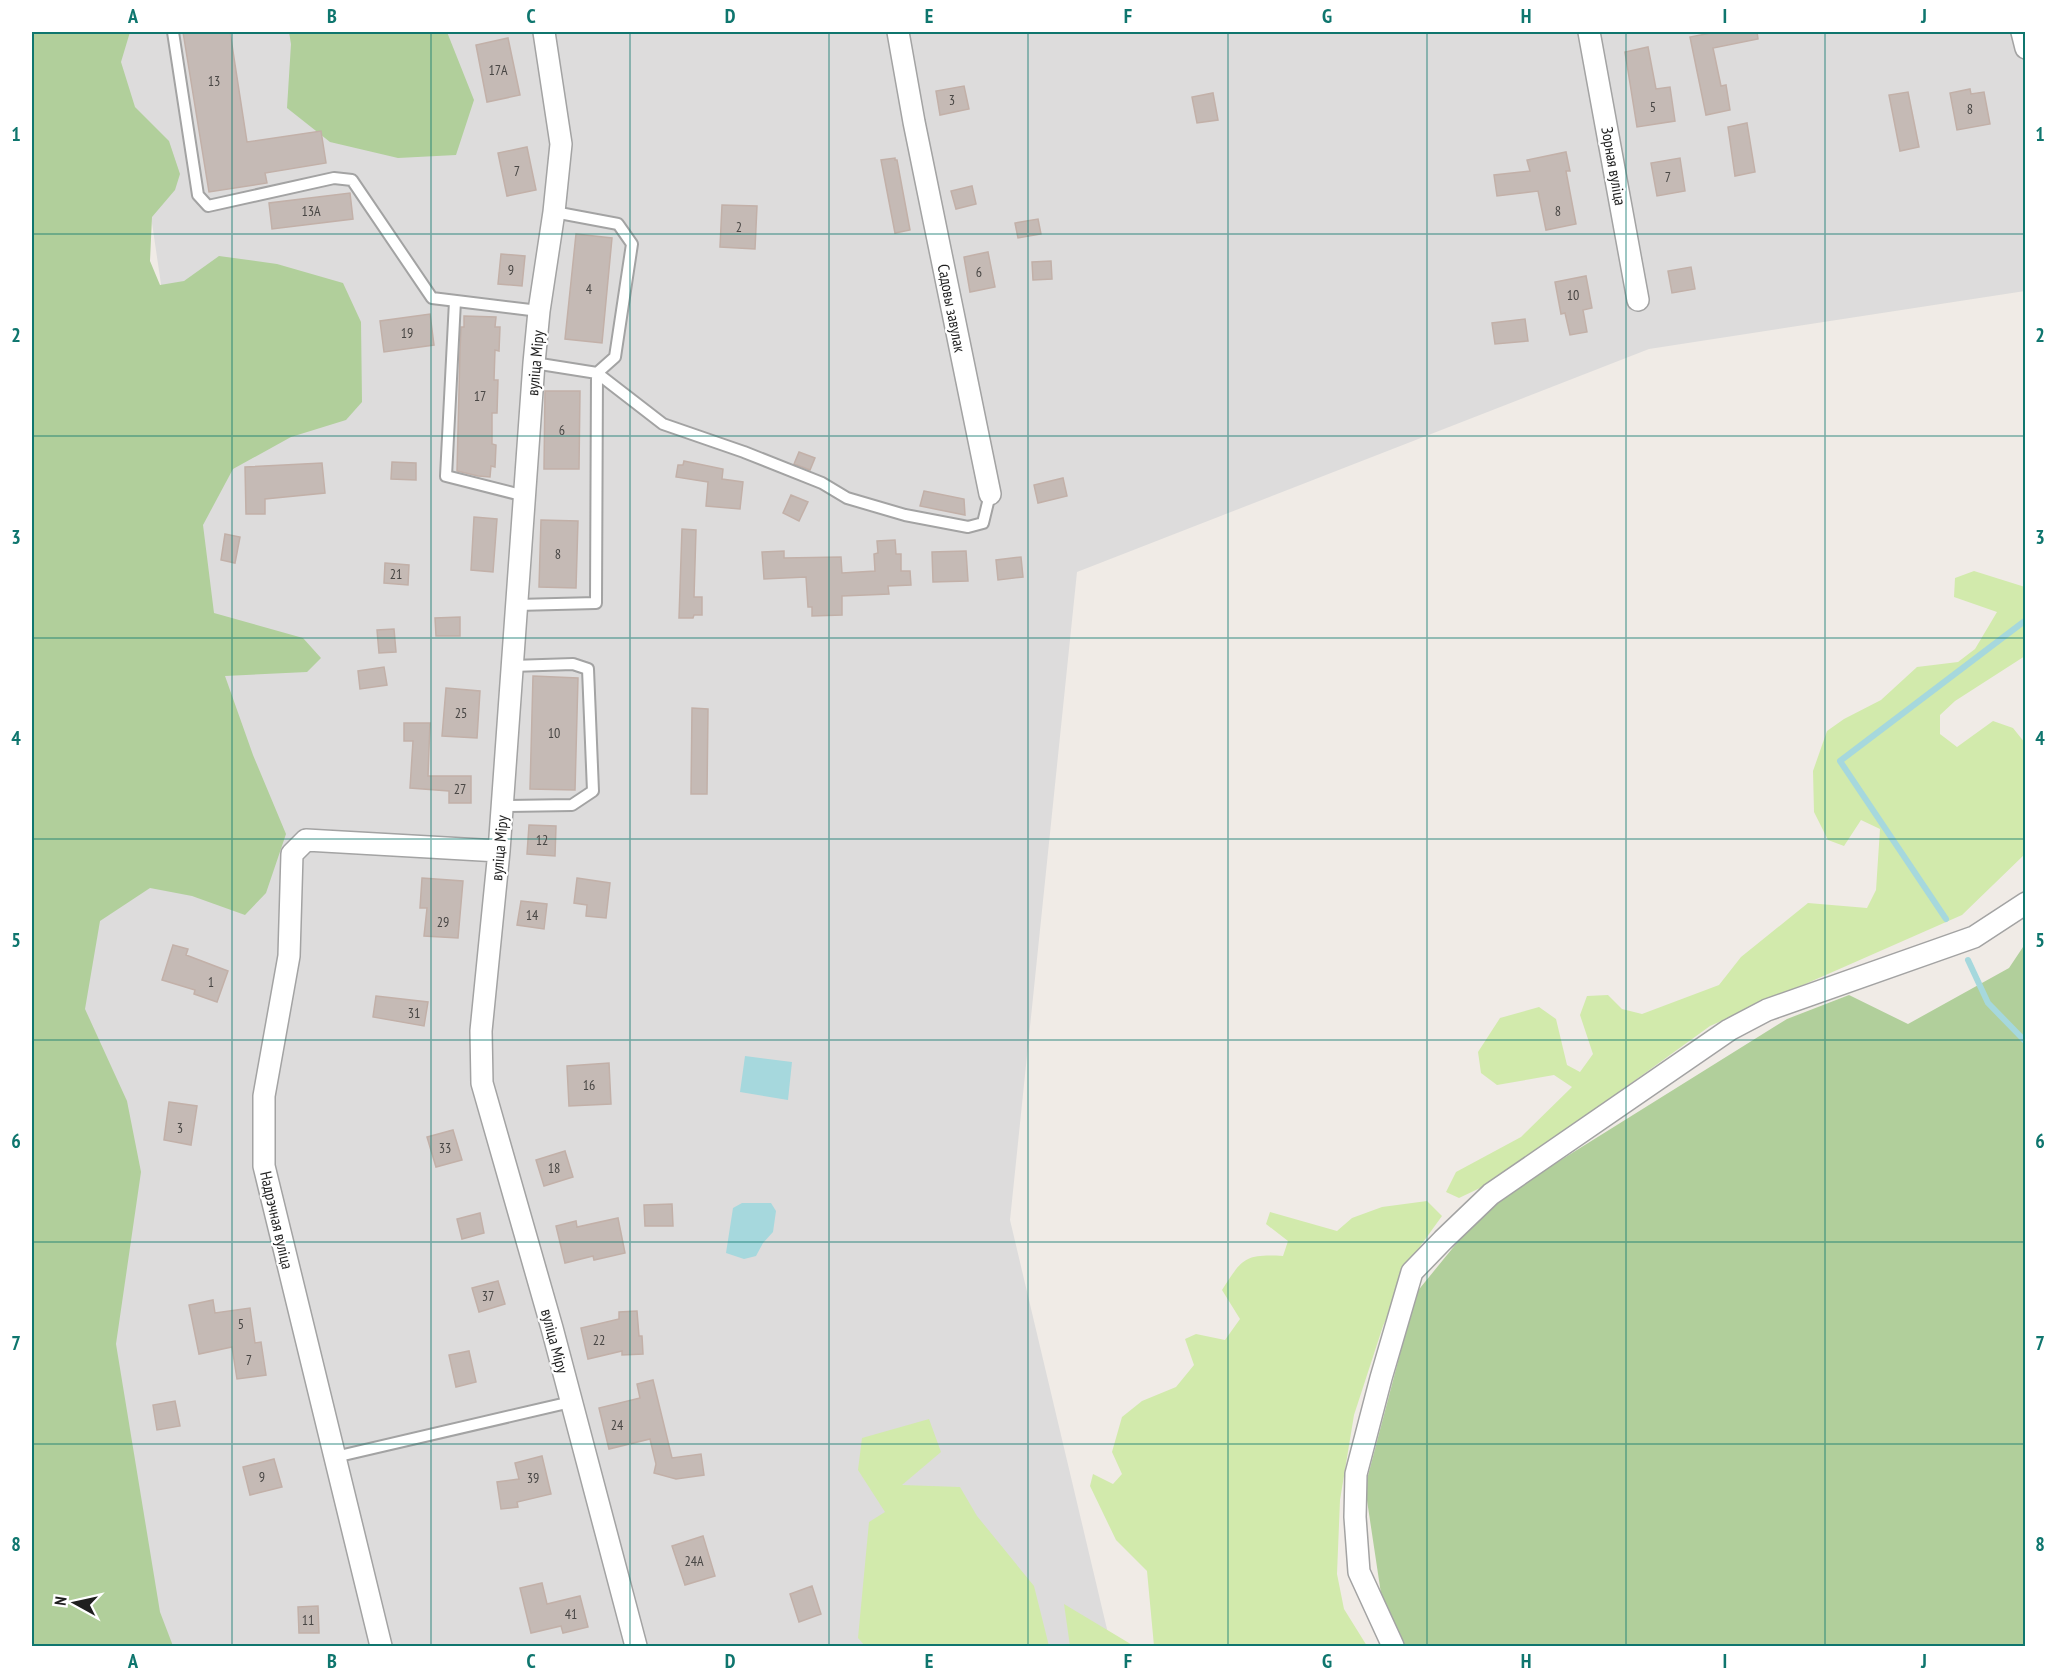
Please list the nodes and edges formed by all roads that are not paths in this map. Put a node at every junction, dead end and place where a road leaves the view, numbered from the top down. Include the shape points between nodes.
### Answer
1 (173, 32) edge
2 (544, 32) edge
3 (898, 32) edge
4 (1590, 32) edge
5 (2022, 32) edge
6 (2025, 48) edge
7 (554, 212) junction
8 (1638, 300) dead end
9 (455, 301) junction
10 (539, 311) junction
11 (534, 363) junction
12 (597, 373) junction
13 (990, 494) joint
14 (525, 496) junction
15 (517, 605) junction
16 (512, 666) junction
17 (502, 806) junction
18 (499, 850) junction
19 (2025, 903) edge
20 (571, 1402) junction
21 (335, 1457) junction
22 (381, 1647) edge
23 (636, 1647) edge
24 (1393, 1647) edge

1 - 9 lane via 198,195 208,206 334,178 352,180 432,298
2 - 7 street, вуліца Міру via 561,144
3 - 13 street, Садовы завулак
4 - 8 street, Зорная вуліца
5 - 6 street
7 - 10 street, вуліца Міру
7 - 12 lane via 618,224 632,244 615,357
9 - 10 lane
9 - 14 lane via 446,477
10 - 11 street, вуліца Міру
11 - 12 lane
11 - 14 street, вуліца Міру
12 - 13 lane via 663,424 822,483 847,498 895,513 968,527 983,523
12 - 15 lane via 596,603
14 - 15 street, вуліца Міру
15 - 16 street, вуліца Міру
16 - 17 street, вуліца Міру
16 - 17 lane via 573,664 588,669 592,791 572,805
17 - 18 street, вуліца Міру
18 - 20 street, вуліца Міру via 480,1031 482,1083
18 - 21 street, Надрэчная вуліца via 306,840 292,854 289,956 264,1096 264,1166
19 - 24 street via 1974,937 1767,1010 1729,1030 1491,1194 1412,1272 1356,1474 1359,1572
20 - 21 lane
20 - 23 street, вуліца Міру
21 - 22 street, Надрэчная вуліца

